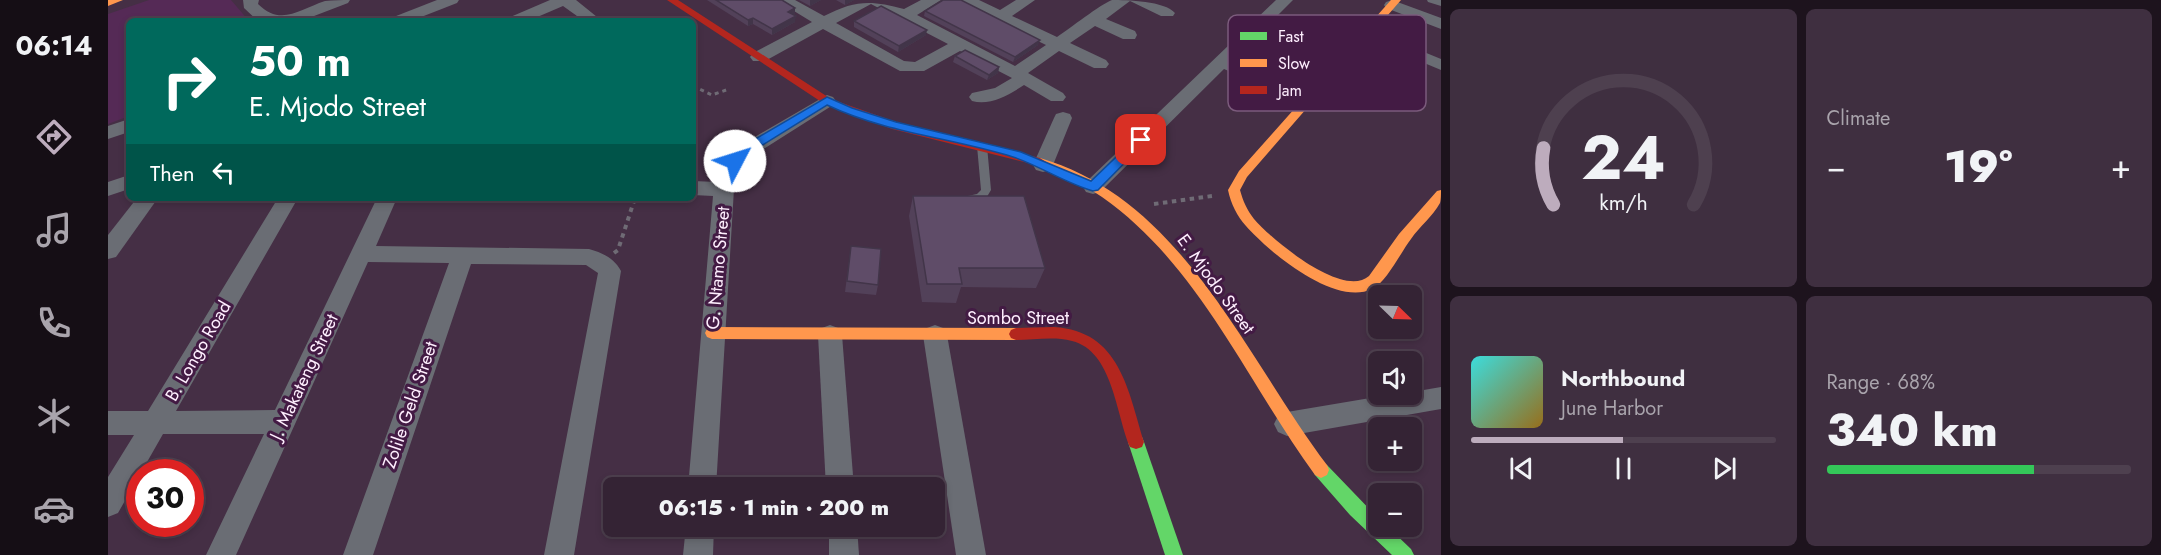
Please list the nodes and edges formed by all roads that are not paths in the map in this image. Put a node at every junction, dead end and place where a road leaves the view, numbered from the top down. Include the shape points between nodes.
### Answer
1 (118, 0) edge
2 (251, 0) edge
3 (342, 0) edge
4 (451, 0) edge
5 (565, 0) edge
6 (672, 0) edge
7 (784, 0) edge
8 (866, 0) edge
9 (876, 0) edge
10 (933, 0) edge
11 (966, 0) edge
12 (1027, 0) edge
13 (1123, 0) edge
14 (1137, 0) edge
15 (1285, 0) edge
16 (1431, 0) edge
17 (1394, 2) edge
18 (108, 3) edge
19 (1441, 3) edge
20 (1167, 13) dead end
21 (906, 14) junction
22 (1270, 15) edge
23 (1383, 15) edge
24 (1422, 15) edge
25 (1001, 16) junction
26 (1426, 17) edge
27 (264, 18) edge
28 (291, 18) edge
29 (405, 18) edge
30 (521, 18) edge
31 (590, 18) edge
32 (1095, 20) junction
33 (822, 22) junction
34 (1441, 24) edge
35 (1129, 35) dead end
36 (960, 44) junction
37 (1058, 44) junction
38 (1228, 55) edge
39 (759, 57) junction
40 (1426, 59) edge
41 (1221, 62) junction
42 (1100, 64) dead end
43 (1228, 65) edge
44 (1441, 65) edge
45 (1020, 75) junction
46 (978, 97) dead end
47 (1058, 97) dead end
48 (827, 101) junction
49 (1301, 111) edge
50 (1063, 118) dead end
51 (126, 126) edge
52 (108, 133) edge
53 (982, 146) junction
54 (1043, 165) junction
55 (126, 183) edge
56 (1093, 187) junction
57 (696, 188) edge
58 (108, 189) edge
59 (724, 189) junction
60 (1441, 194) edge
61 (958, 200) edge
62 (146, 201) edge
63 (286, 201) edge
64 (386, 201) edge
65 (108, 251) edge
66 (360, 254) junction
67 (463, 255) junction
68 (712, 333) junction
69 (830, 335) junction
70 (935, 335) junction
71 (1441, 398) edge
72 (284, 422) junction
73 (108, 423) edge
74 (154, 424) junction
75 (1287, 424) junction
76 (703, 477) edge
77 (839, 477) edge
78 (108, 503) edge
79 (699, 537) edge
80 (843, 537) edge
81 (221, 555) edge
82 (357, 555) edge
83 (559, 555) edge
84 (698, 555) edge
85 (844, 555) edge
86 (971, 555) edge
87 (1174, 555) edge
88 (1405, 555) edge

1 - 18 street
2 - 27 street via 250,5
3 - 28 street
4 - 29 street
5 - 30 street
5 - 31 street
6 - 39 street, E. Mjodo Street
7 - 33 street
8 - 33 street
9 - 21 street
10 - 21 street
11 - 25 street
12 - 25 street
13 - 32 street
14 - 20 street
15 - 22 street
16 - 19 lane
17 - 23 street
17 - 24 street
21 - 36 street
25 - 37 street
26 - 34 street
32 - 35 street
32 - 37 street
33 - 36 street via 900,66 918,67
33 - 39 street
36 - 45 street
37 - 42 street
37 - 45 street
38 - 41 street
39 - 48 street, E. Mjodo Street
40 - 44 street
41 - 43 street
41 - 56 street
45 - 46 street via 1000,93
45 - 47 street
48 - 53 street, E. Mjodo Street via 882,122
48 - 59 street, G. Ntamo Street via 741,154
49 - 60 street via 1241,177 1234,186 1234,194 1256,228 1285,254 1328,280 1360,288 1368,285
50 - 54 street
51 - 52 street
53 - 54 street, E. Mjodo Street
53 - 61 lane via 986,190 976,199
54 - 56 street, E. Mjodo Street
55 - 58 street
56 - 75 street, E. Mjodo Street via 1157,234 1190,273
57 - 59 street
59 - 68 street, G. Ntamo Street
62 - 65 street
63 - 74 street, B. Longo Road
64 - 66 street, J. Makateng Street
66 - 67 street
66 - 72 street, J. Makateng Street
67 - 82 street, Zolile Geld Street
67 - 83 street via 589,257 602,262 610,271
68 - 69 street, Sombo Street
68 - 76 street, G. Ntamo Street
69 - 70 street, Sombo Street
69 - 77 street
70 - 86 street
70 - 87 street, Sombo Street via 1067,334 1084,338 1101,350 1112,370
71 - 75 street
72 - 74 street
72 - 81 street, J. Makateng Street
73 - 74 street
74 - 78 street, B. Longo Road
75 - 88 street, E. Mjodo Street via 1347,502
79 - 84 street
80 - 85 street

